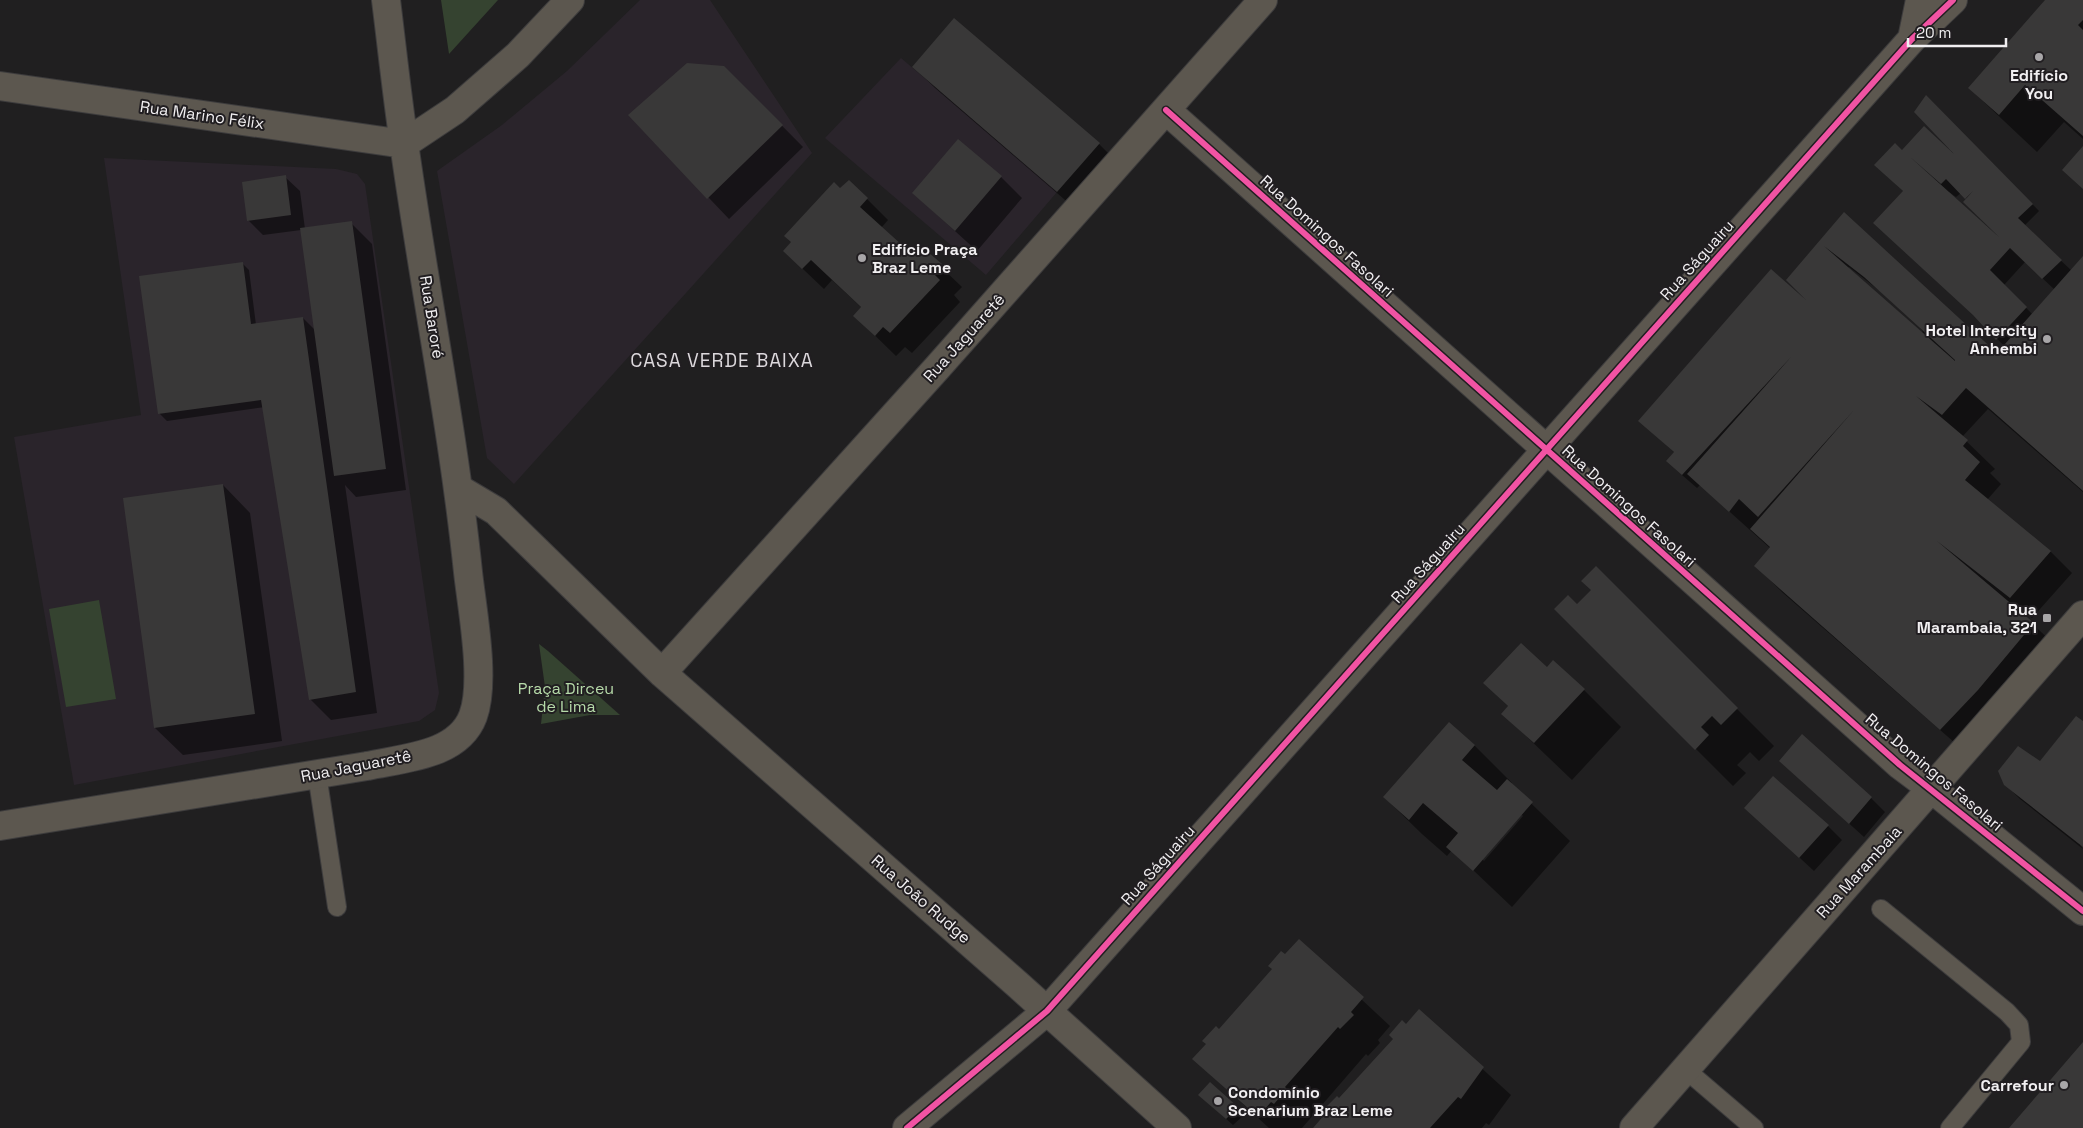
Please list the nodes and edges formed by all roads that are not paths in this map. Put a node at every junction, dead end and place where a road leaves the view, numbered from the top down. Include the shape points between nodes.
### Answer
1 (386, 0) edge
2 (570, 0) edge
3 (1263, 0) edge
4 (1920, 0) edge
5 (1953, 0) edge
6 (1912, 39) junction
7 (0, 86) edge
8 (1166, 110) junction
9 (404, 144) junction
10 (1546, 450) junction
11 (459, 489) junction
12 (2083, 615) edge
13 (662, 672) junction
14 (317, 774) junction
15 (1932, 789) junction
16 (0, 826) edge
17 (337, 907) dead end
18 (1881, 909) dead end
19 (2083, 911) edge
20 (1047, 1011) junction
21 (1685, 1069) junction
22 (907, 1128) edge
23 (1177, 1128) edge
24 (1634, 1128) edge
25 (1754, 1128) edge
26 (1950, 1128) edge

1 - 9 street, Rua Baroré
2 - 9 street via 518,55 455,110
3 - 8 street, Rua Jaguaretê
4 - 6 street
5 - 6 street, Rua Ságuairu
6 - 10 street, Rua Ságuairu
7 - 9 street, Rua Marino Félix
8 - 10 street, Rua Domingos Fasolari
8 - 13 street, Rua Jaguaretê via 938,368
9 - 11 street, Rua Baroré
10 - 15 street, Rua Domingos Fasolari via 1900,765
10 - 20 street, Rua Ságuairu
11 - 13 street via 496,511
11 - 14 street, Rua Jaguaretê via 478,664 474,715 466,730 442,748
12 - 15 street, Rua Marambaia
13 - 20 street, Rua João Rudge
14 - 16 street, Rua Jaguaretê
14 - 17 lane
15 - 19 street, Rua Domingos Fasolari
15 - 21 street, Rua Marambaia
18 - 26 lane via 2007,1012 2018,1025 2021,1042
20 - 22 street, Rua Ságuairu
20 - 23 street, Rua João Rudge
21 - 24 street, Rua Marambaia
21 - 25 lane

